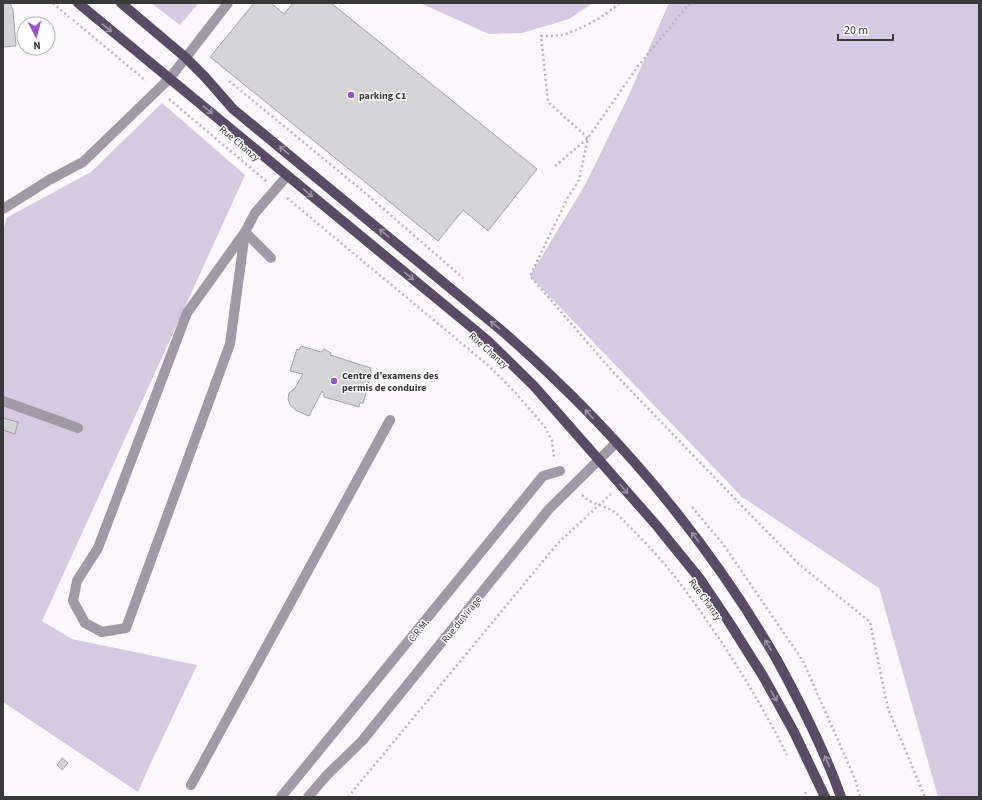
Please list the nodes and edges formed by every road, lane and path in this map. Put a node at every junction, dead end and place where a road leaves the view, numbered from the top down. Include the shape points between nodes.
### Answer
1 (53, 3) edge
2 (78, 3) edge
3 (121, 3) edge
4 (228, 3) edge
5 (619, 3) edge
6 (690, 3) edge
7 (185, 57) junction
8 (170, 78) junction
9 (158, 91) junction
10 (588, 138) junction
11 (555, 166) dead end
12 (287, 176) junction
13 (275, 188) junction
14 (3, 209) edge
15 (244, 232) junction
16 (271, 258) dead end
17 (3, 401) edge
18 (390, 420) dead end
19 (78, 428) dead end
20 (616, 443) junction
21 (598, 460) junction
22 (560, 471) joint
23 (621, 485) junction
24 (572, 486) junction
25 (599, 505) junction
26 (790, 760) dead end
27 (191, 785) dead end
28 (802, 786) dead end
29 (280, 797) edge
30 (308, 797) edge
31 (348, 797) edge
32 (807, 797) edge
33 (825, 797) edge
34 (841, 797) edge
35 (924, 797) edge

1 - 9 path, Rue Chanzy
2 -> 8 main road, Rue Chanzy
3 - 7 main road
4 - 7 street
5 - 10 path via 591,23 562,34 542,36 548,102
6 - 10 path via 638,66
7 - 8 street
20 -> 7 main road via 534,359 233,109
8 - 9 street
8 -> 12 main road, Rue Chanzy
9 - 13 path, Rue Chanzy
9 - 14 street via 83,162
10 - 11 path
10 - 35 path via 579,180 568,197 530,276 613,372 767,532 800,565 870,622 888,709
12 - 13 street
12 -> 21 main road, Rue Chanzy via 487,340 534,386
13 - 15 street via 254,213
13 - 22 path, Rue Chanzy via 490,366 545,427 550,435 555,462
15 - 15 street via 187,313 98,548 77,581 73,601 85,623 102,632 126,628 230,344
15 - 16 street
17 - 19 street
18 - 27 street
20 - 21 street, Rue du Virage
34 -> 20 main road via 798,699 739,598 657,489
21 - 23 main road, Rue Chanzy
21 - 24 street, Rue du Virage
22 - 29 street, C.R.M. via 543,476
23 - 25 path
23 -> 33 main road, Rue Chanzy via 716,601 777,701
24 - 25 path, Rue Chanzy via 590,503
24 - 30 street, Rue du Virage via 541,518 362,741
25 - 26 path, Rue Chanzy via 616,513 671,572 728,653
25 - 31 path via 558,543
28 - 32 path

